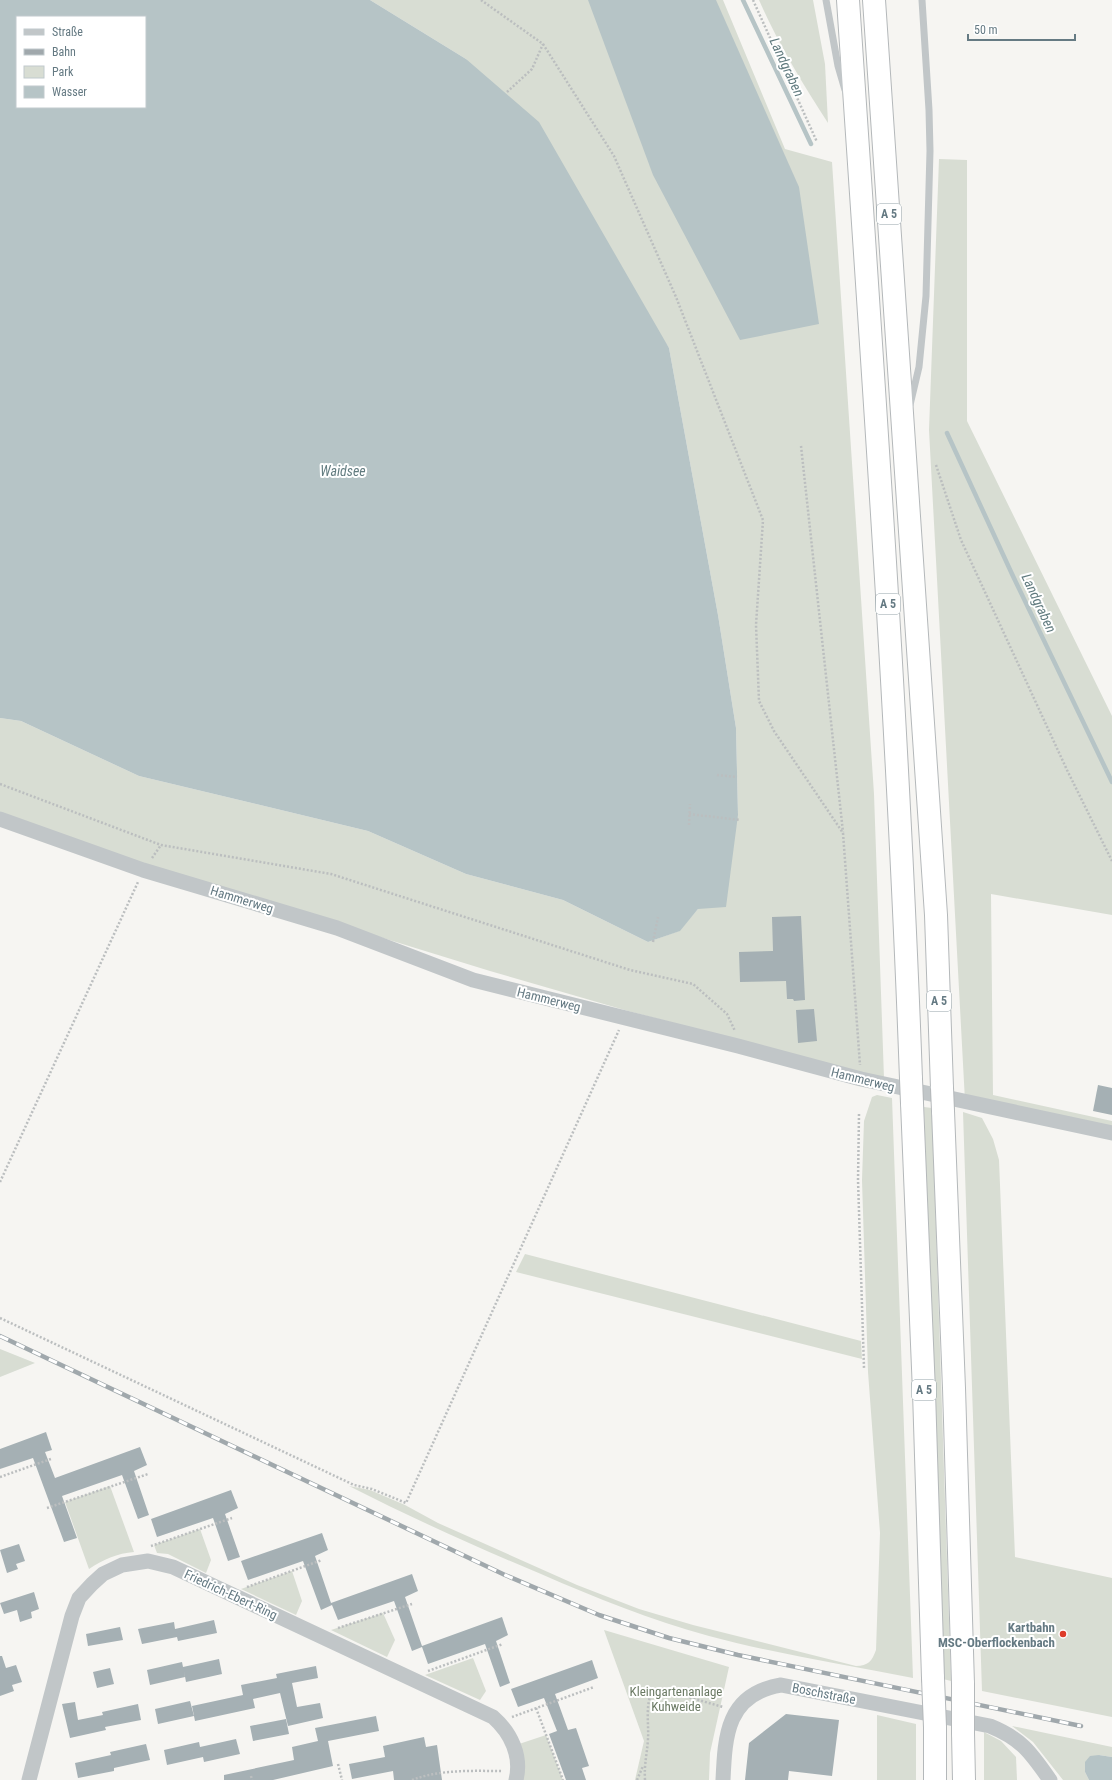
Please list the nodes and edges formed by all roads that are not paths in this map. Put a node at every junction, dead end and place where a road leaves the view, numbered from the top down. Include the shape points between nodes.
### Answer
1 (826, 0) edge
2 (848, 0) edge
3 (874, 0) edge
4 (922, 0) edge
5 (856, 129) junction
6 (904, 429) junction
7 (0, 819) edge
8 (1112, 1133) edge
9 (516, 1775) edge
10 (29, 1780) edge
11 (723, 1780) edge
12 (935, 1780) edge
13 (964, 1780) edge
14 (1050, 1780) edge

1 - 5 lane via 838,66
2 - 5 highway, A 5
3 - 6 highway, A 5
4 - 6 lane via 930,151 926,296 919,367
5 - 12 highway, A 5, bridge via 884,530 902,847 924,1392
6 - 13 highway, A 5, bridge via 936,914 954,1381
7 - 8 street, Hammerweg via 143,870 337,928 473,980 861,1079
9 - 10 street, Friedrich-Ebert-Ring via 517,1759 514,1745 498,1722 478,1708 173,1567 148,1561 122,1565 103,1574 80,1598 72,1616
11 - 14 street, Boschstraße via 726,1735 735,1712 754,1694 781,1685 990,1726 1003,1731 1027,1748

